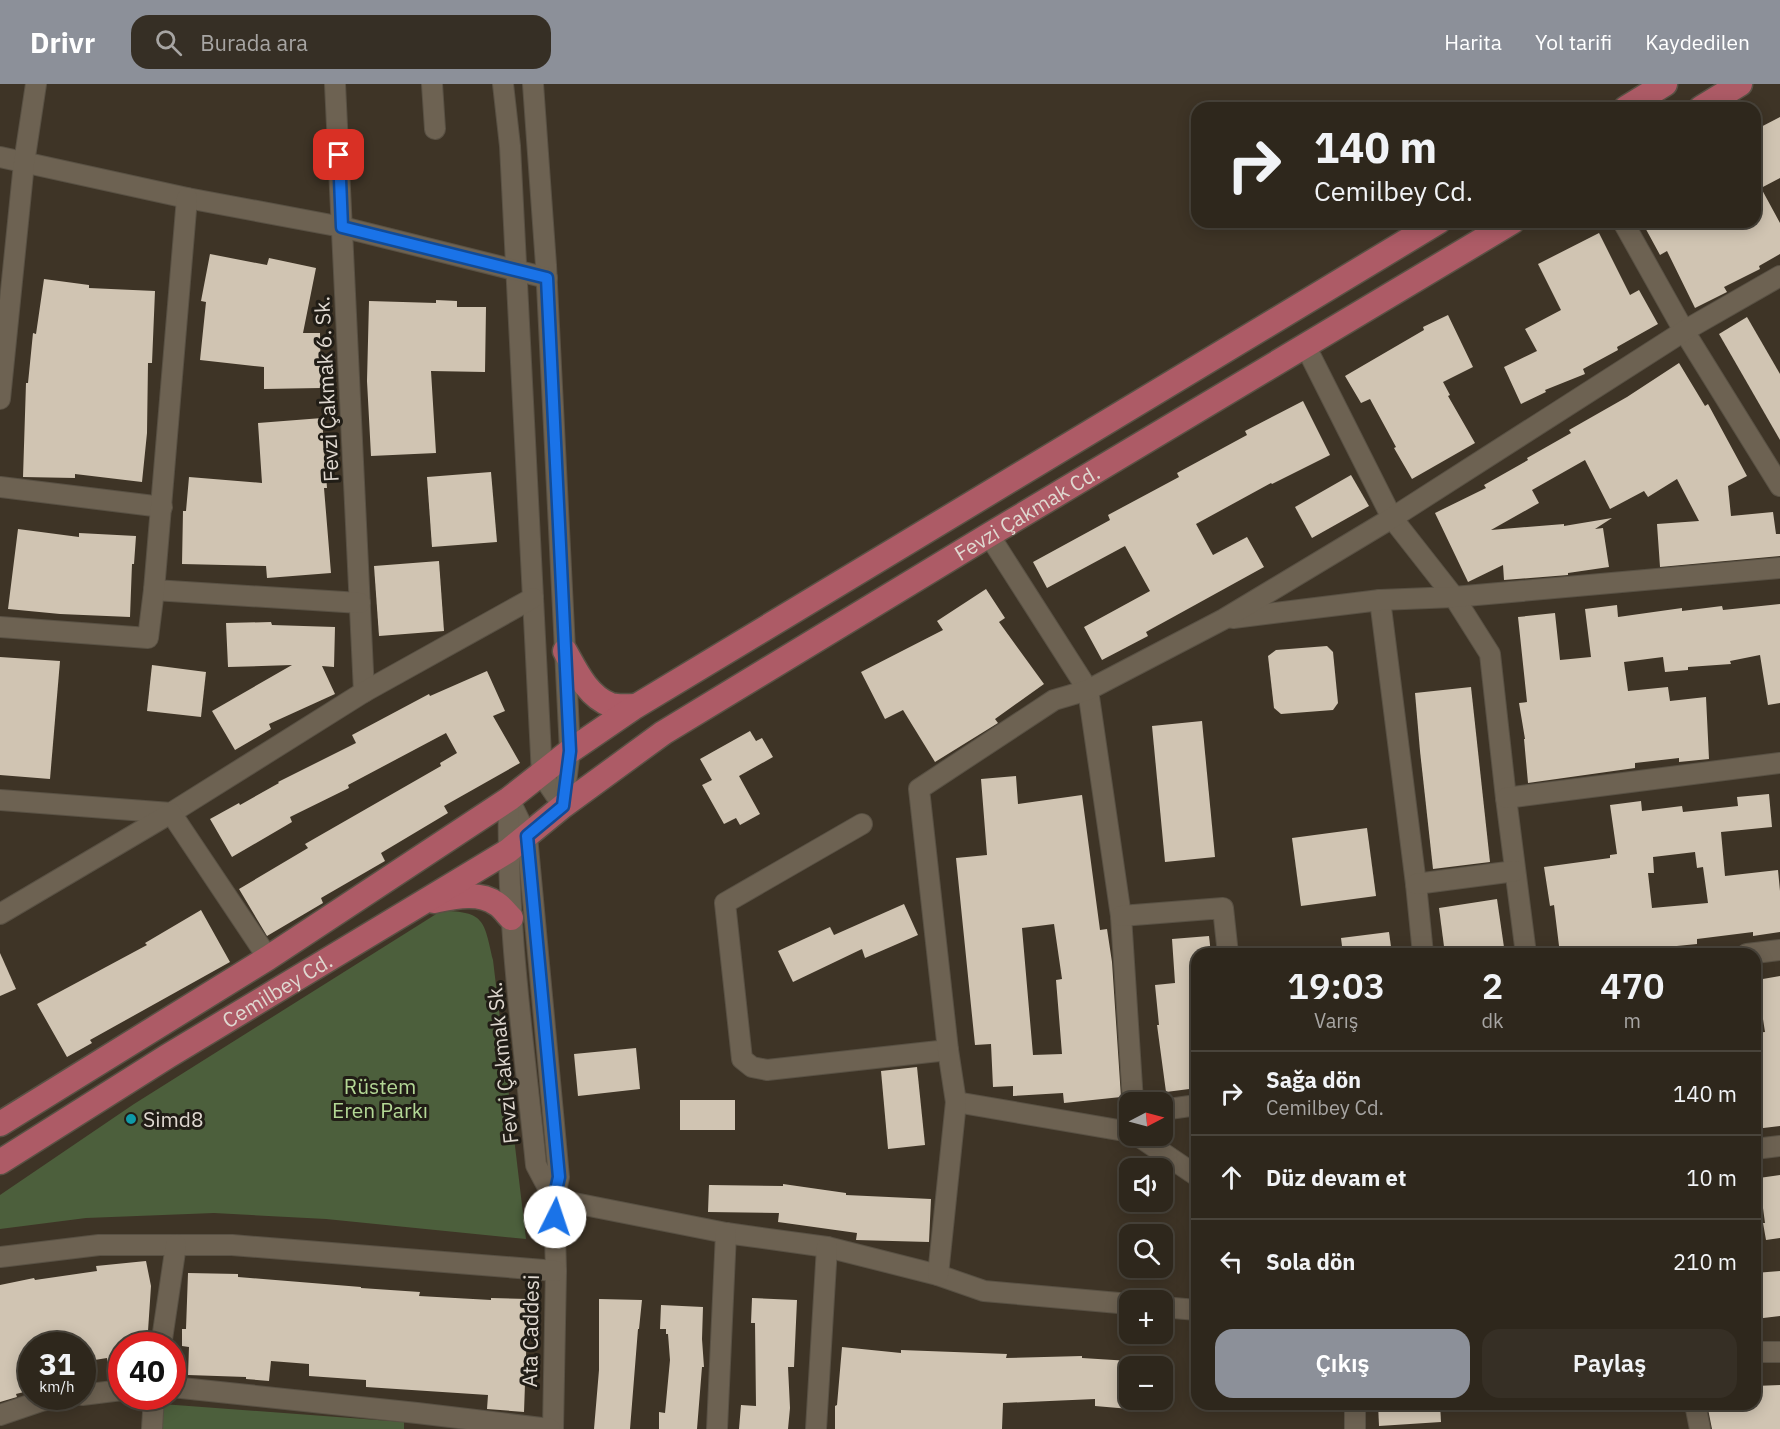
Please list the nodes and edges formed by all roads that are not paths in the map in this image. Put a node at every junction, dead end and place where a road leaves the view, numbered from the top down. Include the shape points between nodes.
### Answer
1 (36, 84) edge
2 (335, 84) edge
3 (432, 84) edge
4 (503, 84) edge
5 (533, 84) edge
6 (1665, 84) edge
7 (1740, 84) edge
8 (1636, 102) edge
9 (1711, 102) edge
10 (435, 129) dead end
11 (0, 157) edge
12 (24, 163) junction
13 (187, 198) junction
14 (342, 227) junction
15 (1428, 228) edge
16 (1502, 228) edge
17 (1626, 228) edge
18 (516, 269) junction
19 (1780, 276) edge
20 (547, 278) junction
21 (1684, 331) junction
22 (3, 332) edge
23 (1305, 345) junction
24 (0, 399) edge
25 (1779, 481) edge
26 (0, 487) edge
27 (162, 507) junction
28 (1392, 518) junction
29 (988, 535) junction
30 (1780, 568) edge
31 (154, 590) junction
32 (1454, 597) junction
33 (533, 598) junction
34 (1380, 600) junction
35 (360, 603) junction
36 (1224, 619) junction
37 (0, 627) edge
38 (565, 651) junction
39 (1088, 690) junction
40 (364, 692) junction
41 (635, 706) junction
42 (570, 751) junction
43 (1780, 763) edge
44 (526, 786) junction
45 (1506, 798) junction
46 (0, 800) edge
47 (556, 811) junction
48 (171, 813) junction
49 (862, 824) dead end
50 (527, 836) junction
51 (508, 851) junction
52 (1515, 872) junction
53 (1416, 884) junction
54 (423, 903) junction
55 (0, 914) edge
56 (1121, 916) junction
57 (511, 918) junction
58 (1227, 948) edge
59 (1422, 948) edge
60 (1525, 948) edge
61 (1780, 950) edge
62 (1761, 952) edge
63 (268, 958) junction
64 (948, 1050) junction
65 (1132, 1092) edge
66 (956, 1102) junction
67 (1191, 1106) edge
68 (1173, 1108) edge
69 (0, 1124) edge
70 (1119, 1130) edge
71 (1153, 1146) edge
72 (1780, 1146) edge
73 (1761, 1148) edge
74 (0, 1162) edge
75 (1191, 1172) edge
76 (554, 1199) junction
77 (726, 1233) junction
78 (176, 1245) junction
79 (827, 1247) junction
80 (0, 1257) edge
81 (556, 1271) junction
82 (938, 1275) junction
83 (1119, 1303) edge
84 (1173, 1308) edge
85 (1191, 1309) edge
86 (163, 1332) edge
87 (1761, 1352) edge
88 (1780, 1352) edge
89 (186, 1389) edge
90 (18, 1409) edge
91 (153, 1410) edge
92 (1355, 1410) edge
93 (1696, 1410) edge
94 (0, 1415) edge
95 (416, 1421) edge
96 (152, 1429) edge
97 (551, 1429) edge
98 (717, 1429) edge
99 (816, 1429) edge
100 (1355, 1429) edge
101 (1700, 1429) edge

1 - 12 street
2 - 14 street, Fevzi Çakmak 6. Sk.
3 - 10 street
4 - 18 street, Fevzi Çakmak Sk.
5 - 20 street
6 - 8 main road
7 - 9 main road
11 - 12 street
12 - 13 street
12 - 22 street
13 - 14 street
13 - 27 street
14 - 18 street
14 - 35 street, Fevzi Çakmak 6. Sk.
15 - 41 main road, Fevzi Çakmak Cd.
16 - 23 main road, Fevzi Çakmak Cd.
17 - 21 street
18 - 20 street
18 - 33 street, Fevzi Çakmak Sk.
19 - 21 street
20 - 38 street
21 - 25 street
21 - 28 street
22 - 24 street
23 - 28 street
23 - 29 main road, Fevzi Çakmak Cd.
26 - 27 street
27 - 31 street
28 - 32 street
28 - 36 street
29 - 39 street
29 - 47 main road, Fevzi Çakmak Cd. via 663,733
30 - 32 street
31 - 35 street
31 - 37 street via 148,638
32 - 34 street
32 - 45 street via 1490,654
33 - 40 street
33 - 44 street, Fevzi Çakmak Sk.
34 - 36 street
34 - 53 street
35 - 40 street, Fevzi Çakmak 6. Sk.
36 - 39 street
38 - 41 main road via 598,698 612,705
38 - 42 street
39 - 56 street
39 - 64 street via 1054,700 919,789
40 - 48 street
41 - 42 main road, Fevzi Çakmak Cd.
42 - 44 main road, Fevzi Çakmak Cd.
42 - 47 street
43 - 45 street
44 - 47 street
44 - 50 street
44 - 51 street, Fevzi Çakmak Sk.
44 - 63 main road, Cemilbey Cd.
45 - 52 street
46 - 48 street
47 - 50 main road, Cemilbey Cd.
48 - 55 street
48 - 63 street
49 - 64 street via 725,903 742,1059 752,1067 767,1070
50 - 51 main road, Cemilbey Cd.
50 - 76 street, Ata Caddesi via 559,1177
51 - 54 main road, Cemilbey Cd.
51 - 57 street, Fevzi Çakmak Sk.
52 - 53 street
52 - 60 street
53 - 59 street
54 - 57 main road via 481,897 498,904
54 - 74 main road, Cemilbey Cd.
56 - 58 street via 1222,908
56 - 65 street
57 - 76 street, Fevzi Çakmak Sk. via 536,1165
61 - 62 street
63 - 69 main road, Cemilbey Cd.
64 - 66 street
66 - 70 street
66 - 82 street
67 - 68 street
71 - 75 street
72 - 73 street
76 - 77 street
76 - 81 street, Ata Caddesi
77 - 79 street
77 - 98 street
78 - 80 street via 99,1245
78 - 81 street via 232,1245
78 - 86 street
79 - 82 street
79 - 99 street
81 - 97 street, Ata Caddesi
82 - 83 street via 984,1292
84 - 85 street
87 - 88 street
89 - 95 street
90 - 94 street
91 - 96 street
92 - 100 street
93 - 101 street
95 - 97 street

